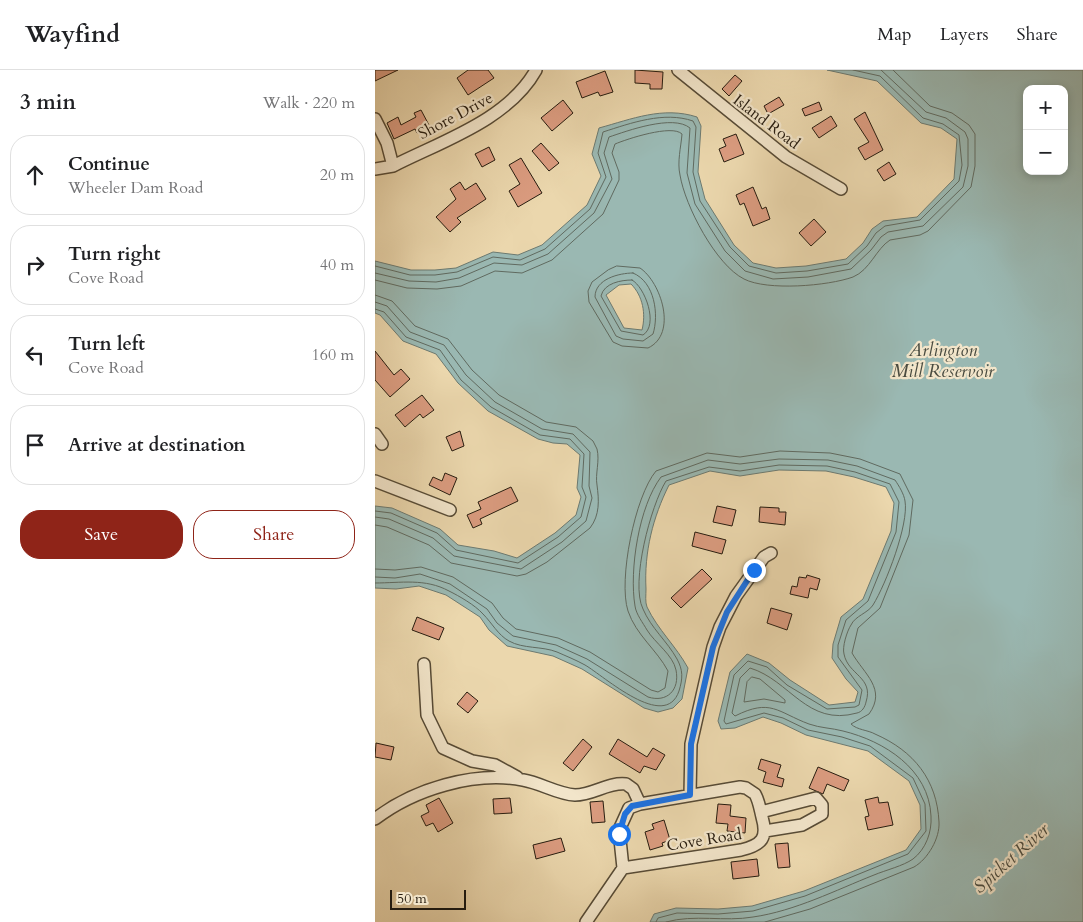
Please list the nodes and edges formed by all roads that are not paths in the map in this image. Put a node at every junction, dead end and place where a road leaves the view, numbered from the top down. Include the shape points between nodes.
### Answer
1 (536, 70) edge
2 (678, 70) edge
3 (375, 119) edge
4 (393, 166) junction
5 (375, 169) edge
6 (841, 189) dead end
7 (375, 434) edge
8 (382, 444) dead end
9 (375, 481) edge
10 (450, 510) dead end
11 (768, 555) dead end
12 (424, 664) dead end
13 (521, 779) junction
14 (690, 795) junction
15 (639, 804) junction
16 (761, 812) junction
17 (375, 819) edge
18 (765, 831) junction
19 (623, 868) junction
20 (586, 922) edge

1 - 4 street, Shore Drive via 527,87 499,112
2 - 6 street, Island Road via 786,157
3 - 4 street via 387,142
4 - 5 street, Shore Drive
7 - 8 street
9 - 10 street
11 - 14 street via 736,596 713,647 691,744
12 - 13 street via 427,715 443,748 471,760 495,765
13 - 15 street via 577,795 626,784 633,788
13 - 17 street via 474,780 446,785 409,799
14 - 15 street, Cove Road
14 - 16 street, Cove Road via 746,788 755,794
15 - 19 street via 629,808 620,826
16 - 18 street, Cove Road
16 - 18 street via 816,798 822,805 822,814 802,826
18 - 19 street, Cove Road via 757,844 741,850
19 - 20 street

